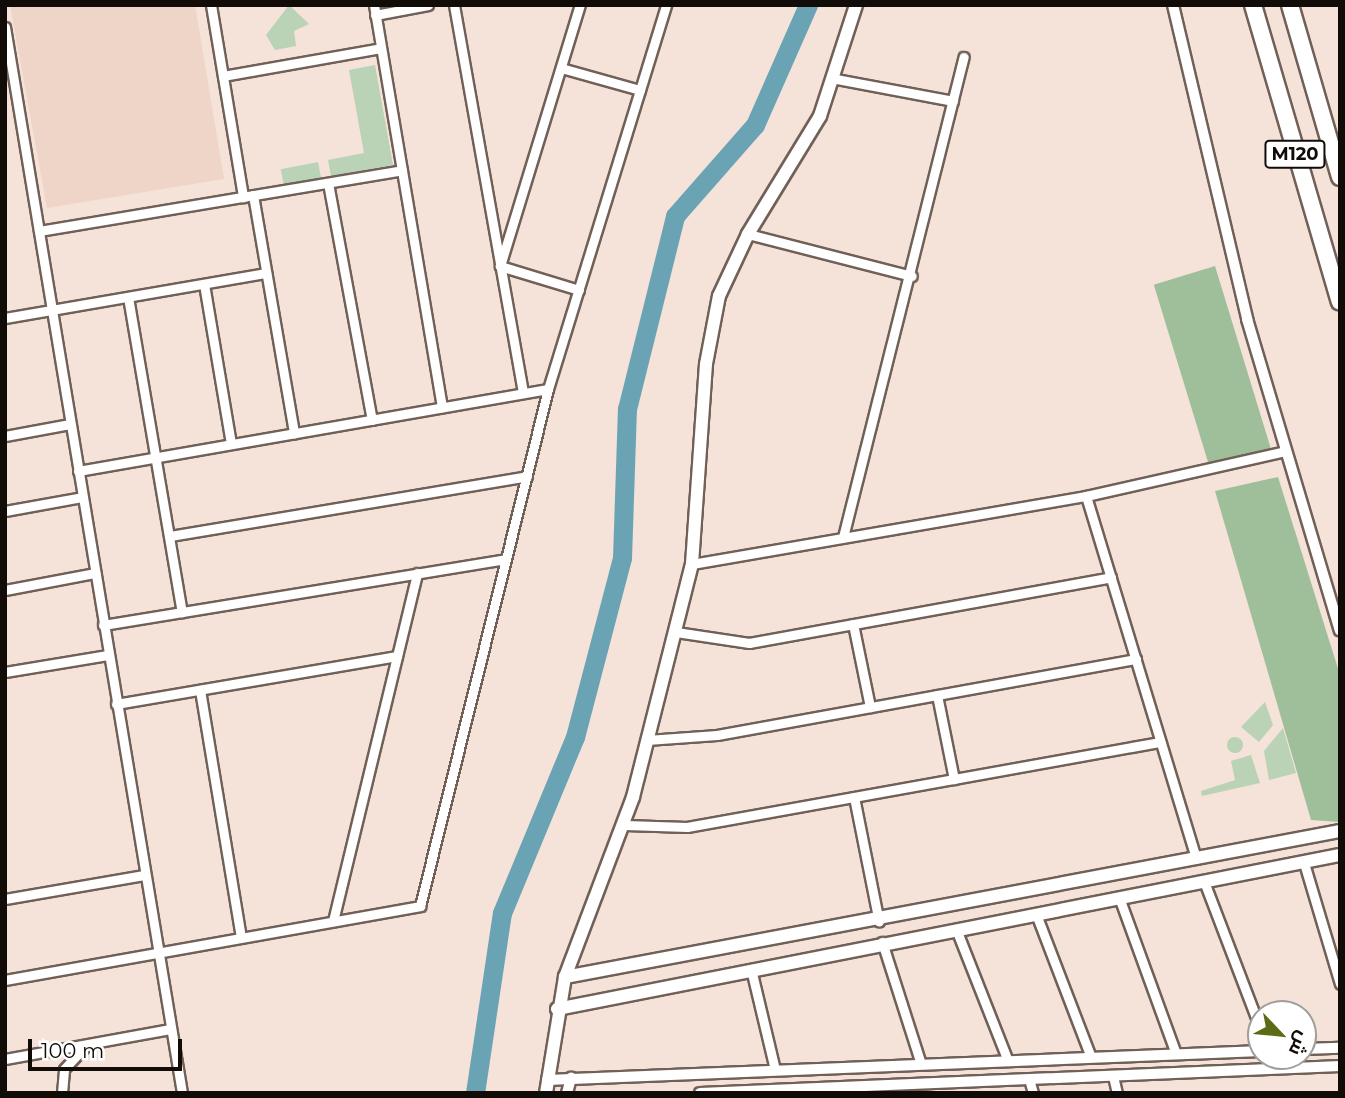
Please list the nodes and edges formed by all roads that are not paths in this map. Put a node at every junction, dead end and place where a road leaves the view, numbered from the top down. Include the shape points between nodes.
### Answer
1 (211, 5) edge
2 (428, 5) edge
3 (454, 5) edge
4 (580, 5) edge
5 (666, 5) edge
6 (856, 5) edge
7 (1173, 5) edge
8 (1253, 5) edge
9 (1290, 5) edge
10 (375, 10) edge
11 (5, 27) edge
12 (381, 48) junction
13 (964, 57) dead end
14 (561, 68) junction
15 (223, 76) junction
16 (836, 79) junction
17 (640, 90) junction
18 (953, 102) junction
19 (402, 170) junction
20 (1340, 177) edge
21 (328, 183) junction
22 (248, 196) junction
23 (39, 231) junction
24 (748, 234) junction
25 (500, 266) junction
26 (266, 273) junction
27 (912, 276) junction
28 (204, 284) junction
29 (579, 290) junction
30 (128, 297) junction
31 (1340, 302) edge
32 (52, 310) junction
33 (5, 318) edge
34 (548, 388) junction
35 (523, 393) junction
36 (442, 407) junction
37 (372, 420) junction
38 (70, 424) junction
39 (294, 433) junction
40 (5, 436) edge
41 (232, 444) junction
42 (1285, 451) junction
43 (155, 457) junction
44 (78, 471) junction
45 (527, 476) junction
46 (1086, 496) junction
47 (82, 497) junction
48 (5, 511) edge
49 (170, 536) junction
50 (843, 537) junction
51 (506, 559) junction
52 (692, 564) junction
53 (95, 573) junction
54 (417, 573) junction
55 (1111, 578) junction
56 (5, 590) edge
57 (182, 612) junction
58 (853, 624) junction
59 (103, 625) junction
60 (1340, 630) edge
61 (676, 632) junction
62 (108, 654) junction
63 (397, 656) junction
64 (1136, 659) junction
65 (5, 672) edge
66 (200, 690) junction
67 (937, 695) junction
68 (116, 704) junction
69 (870, 707) junction
70 (648, 740) junction
71 (1160, 742) junction
72 (954, 779) junction
73 (854, 797) junction
74 (625, 825) junction
75 (1340, 831) edge
76 (1340, 855) edge
77 (1196, 859) junction
78 (1304, 863) junction
79 (1150, 869) junction
80 (144, 875) junction
81 (1205, 884) junction
82 (1156, 894) junction
83 (5, 899) edge
84 (1120, 900) junction
85 (1036, 914) junction
86 (333, 921) junction
87 (879, 922) junction
88 (956, 929) junction
89 (241, 938) junction
90 (882, 942) junction
91 (157, 953) junction
92 (751, 969) junction
93 (565, 977) junction
94 (5, 979) edge
95 (1340, 984) edge
96 (1249, 1000) edge
97 (557, 1009) junction
98 (170, 1029) junction
99 (87, 1044) junction
100 (1340, 1048) edge
101 (1317, 1049) edge
102 (1247, 1052) edge
103 (1177, 1054) junction
104 (1091, 1057) junction
105 (5, 1059) edge
106 (1008, 1061) junction
107 (921, 1064) junction
108 (1340, 1066) edge
109 (775, 1070) junction
110 (1113, 1076) junction
111 (571, 1078) junction
112 (1029, 1079) junction
113 (547, 1086) edge
114 (952, 1088) edge
115 (863, 1089) edge
116 (62, 1093) edge
117 (182, 1093) edge
118 (568, 1093) edge
119 (700, 1093) edge
120 (1033, 1093) edge
121 (1117, 1093) edge

1 - 15 street
2 - 10 street
3 - 25 street
4 - 14 street
5 - 17 street
6 - 16 main road
7 - 42 street via 1214,190
8 - 31 highway, M120
9 - 20 highway, M120
10 - 12 street
11 - 23 street
12 - 15 street
12 - 19 street
13 - 18 street
14 - 17 street
14 - 25 street
15 - 22 street
16 - 18 street
16 - 24 main road via 801,152
17 - 29 street
18 - 27 street
19 - 21 street
19 - 36 street
21 - 22 street
21 - 37 street
22 - 23 street
22 - 26 street
23 - 32 street
24 - 27 street
24 - 52 main road via 711,330
25 - 29 street
25 - 35 street
26 - 28 street
26 - 39 street
27 - 50 street
28 - 30 street
28 - 41 street
29 - 34 street
30 - 32 street
30 - 43 street
32 - 33 street
32 - 38 street
34 - 35 street
34 - 45 street
35 - 36 street
36 - 37 street
37 - 39 street
38 - 40 street
38 - 44 street
39 - 41 street
41 - 43 street
42 - 46 street
42 - 60 street
43 - 44 street
43 - 49 street
44 - 47 street
45 - 49 street
45 - 51 street
46 - 50 street
46 - 55 street
47 - 48 street
47 - 53 street
49 - 57 street
50 - 52 street
51 - 54 street
51 - 86 street via 420,906
52 - 61 main road
53 - 56 street
53 - 59 street
54 - 57 street
54 - 63 street
55 - 58 street
55 - 64 street
57 - 59 street
58 - 61 street via 749,643
58 - 69 street
59 - 62 street
61 - 70 main road
62 - 65 street
62 - 68 street
63 - 66 street
63 - 86 street
64 - 67 street
64 - 71 street
66 - 68 street
66 - 89 street
67 - 69 street
67 - 72 street
68 - 80 street
69 - 70 street
70 - 74 main road
71 - 72 street
71 - 77 street
72 - 73 street
73 - 74 street via 687,827
73 - 87 street
74 - 93 main road
75 - 77 main road
76 - 78 main road
77 - 79 main road
78 - 81 main road
78 - 95 street
79 - 82 main road
79 - 87 main road
80 - 83 street
80 - 91 street
81 - 82 main road
81 - 96 street
82 - 84 main road
84 - 85 main road
84 - 103 street
85 - 88 main road
85 - 104 street
86 - 89 street
87 - 93 main road
88 - 90 main road
88 - 106 street
89 - 91 street
90 - 92 main road
90 - 107 street
91 - 94 street
91 - 98 street
92 - 97 main road
92 - 109 street
93 - 97 main road
97 - 113 main road
98 - 99 street
98 - 117 street
99 - 105 street
99 - 116 street via 64,1069
100 - 101 street
102 - 103 street
103 - 104 street
104 - 106 street
106 - 107 street
107 - 109 street
108 - 110 street
109 - 111 street
110 - 112 street
110 - 121 street
111 - 113 street
111 - 118 street
112 - 114 street
112 - 120 street
114 - 115 street
115 - 119 street

